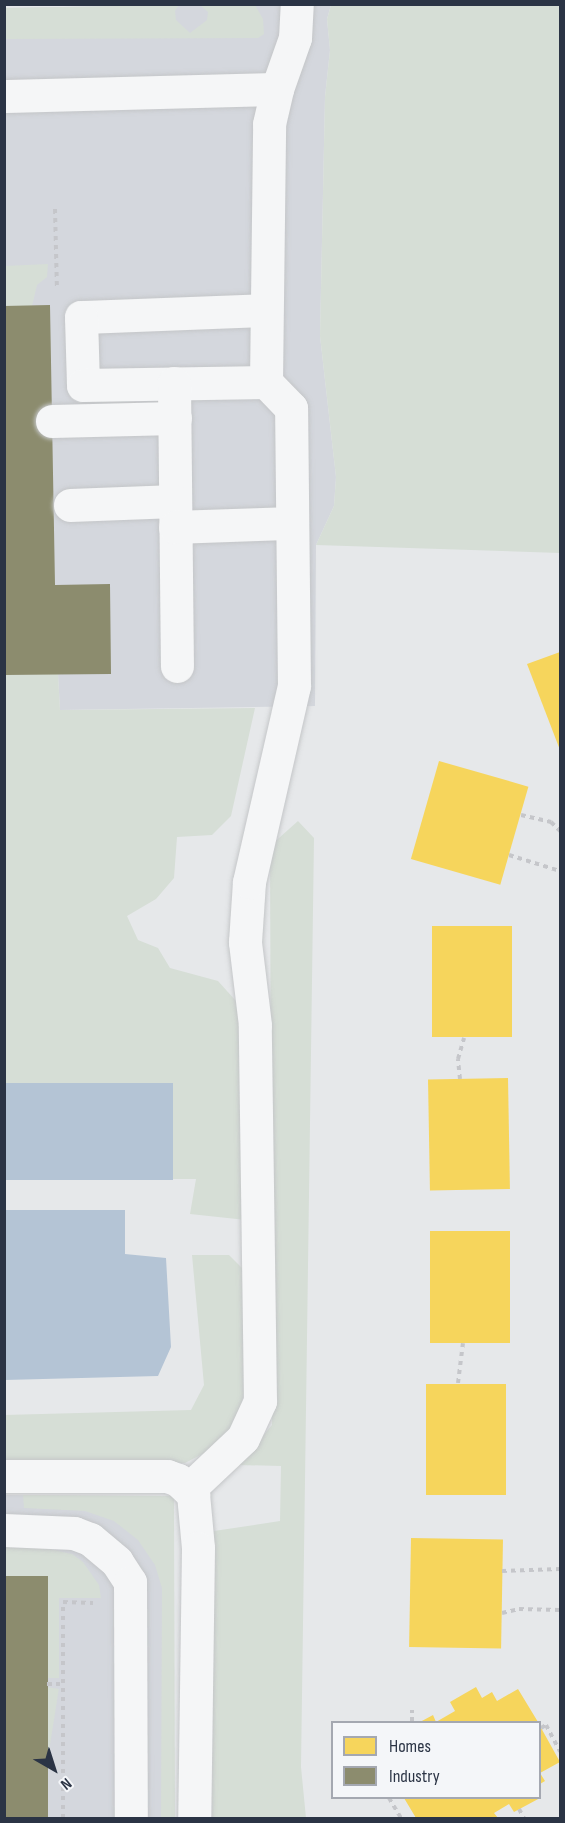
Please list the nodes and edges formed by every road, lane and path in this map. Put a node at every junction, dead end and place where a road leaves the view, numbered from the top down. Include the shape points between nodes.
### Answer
1 (297, 4) edge
2 (277, 89) junction
3 (4, 96) edge
4 (55, 209) dead end
5 (57, 291) dead end
6 (266, 310) junction
7 (266, 382) junction
8 (174, 383) junction
9 (175, 418) junction
10 (52, 421) dead end
11 (70, 505) dead end
12 (175, 514) junction
13 (291, 523) junction
14 (177, 666) dead end
15 (521, 815) dead end
16 (561, 831) edge
17 (509, 855) dead end
18 (561, 871) edge
19 (464, 1038) dead end
20 (460, 1079) dead end
21 (463, 1343) dead end
22 (458, 1383) dead end
23 (4, 1476) edge
24 (189, 1489) junction
25 (4, 1530) edge
26 (561, 1569) edge
27 (502, 1571) dead end
28 (99, 1603) dead end
29 (561, 1610) edge
30 (502, 1613) dead end
31 (47, 1684) dead end
32 (63, 1684) junction
33 (412, 1710) dead end
34 (411, 1721) edge
35 (541, 1728) edge
36 (561, 1751) edge
37 (390, 1799) edge
38 (519, 1809) dead end
39 (63, 1818) edge
40 (131, 1818) edge
41 (194, 1818) edge
42 (401, 1818) edge
43 (524, 1818) edge

1 - 2 lane via 295,38
2 - 3 lane
2 - 6 lane via 269,124
4 - 5 path
6 - 7 lane
6 - 8 lane via 81,317 83,385
7 - 8 lane
7 - 13 lane via 291,408
8 - 9 lane
9 - 10 lane
9 - 12 lane
11 - 12 lane
12 - 13 lane
12 - 14 lane
13 - 24 lane via 294,686 249,882 245,942 255,1025 260,1401 243,1438
15 - 16 path via 551,822
17 - 18 path
19 - 20 path via 458,1059
21 - 22 path
23 - 24 lane via 167,1476
24 - 41 lane via 198,1519
25 - 40 lane via 58,1532 90,1539 117,1562 130,1582
26 - 27 path
28 - 32 path via 63,1602
29 - 30 path via 519,1609
31 - 32 path
32 - 39 path
33 - 34 path
35 - 36 path via 546,1725
37 - 42 path
38 - 43 path

